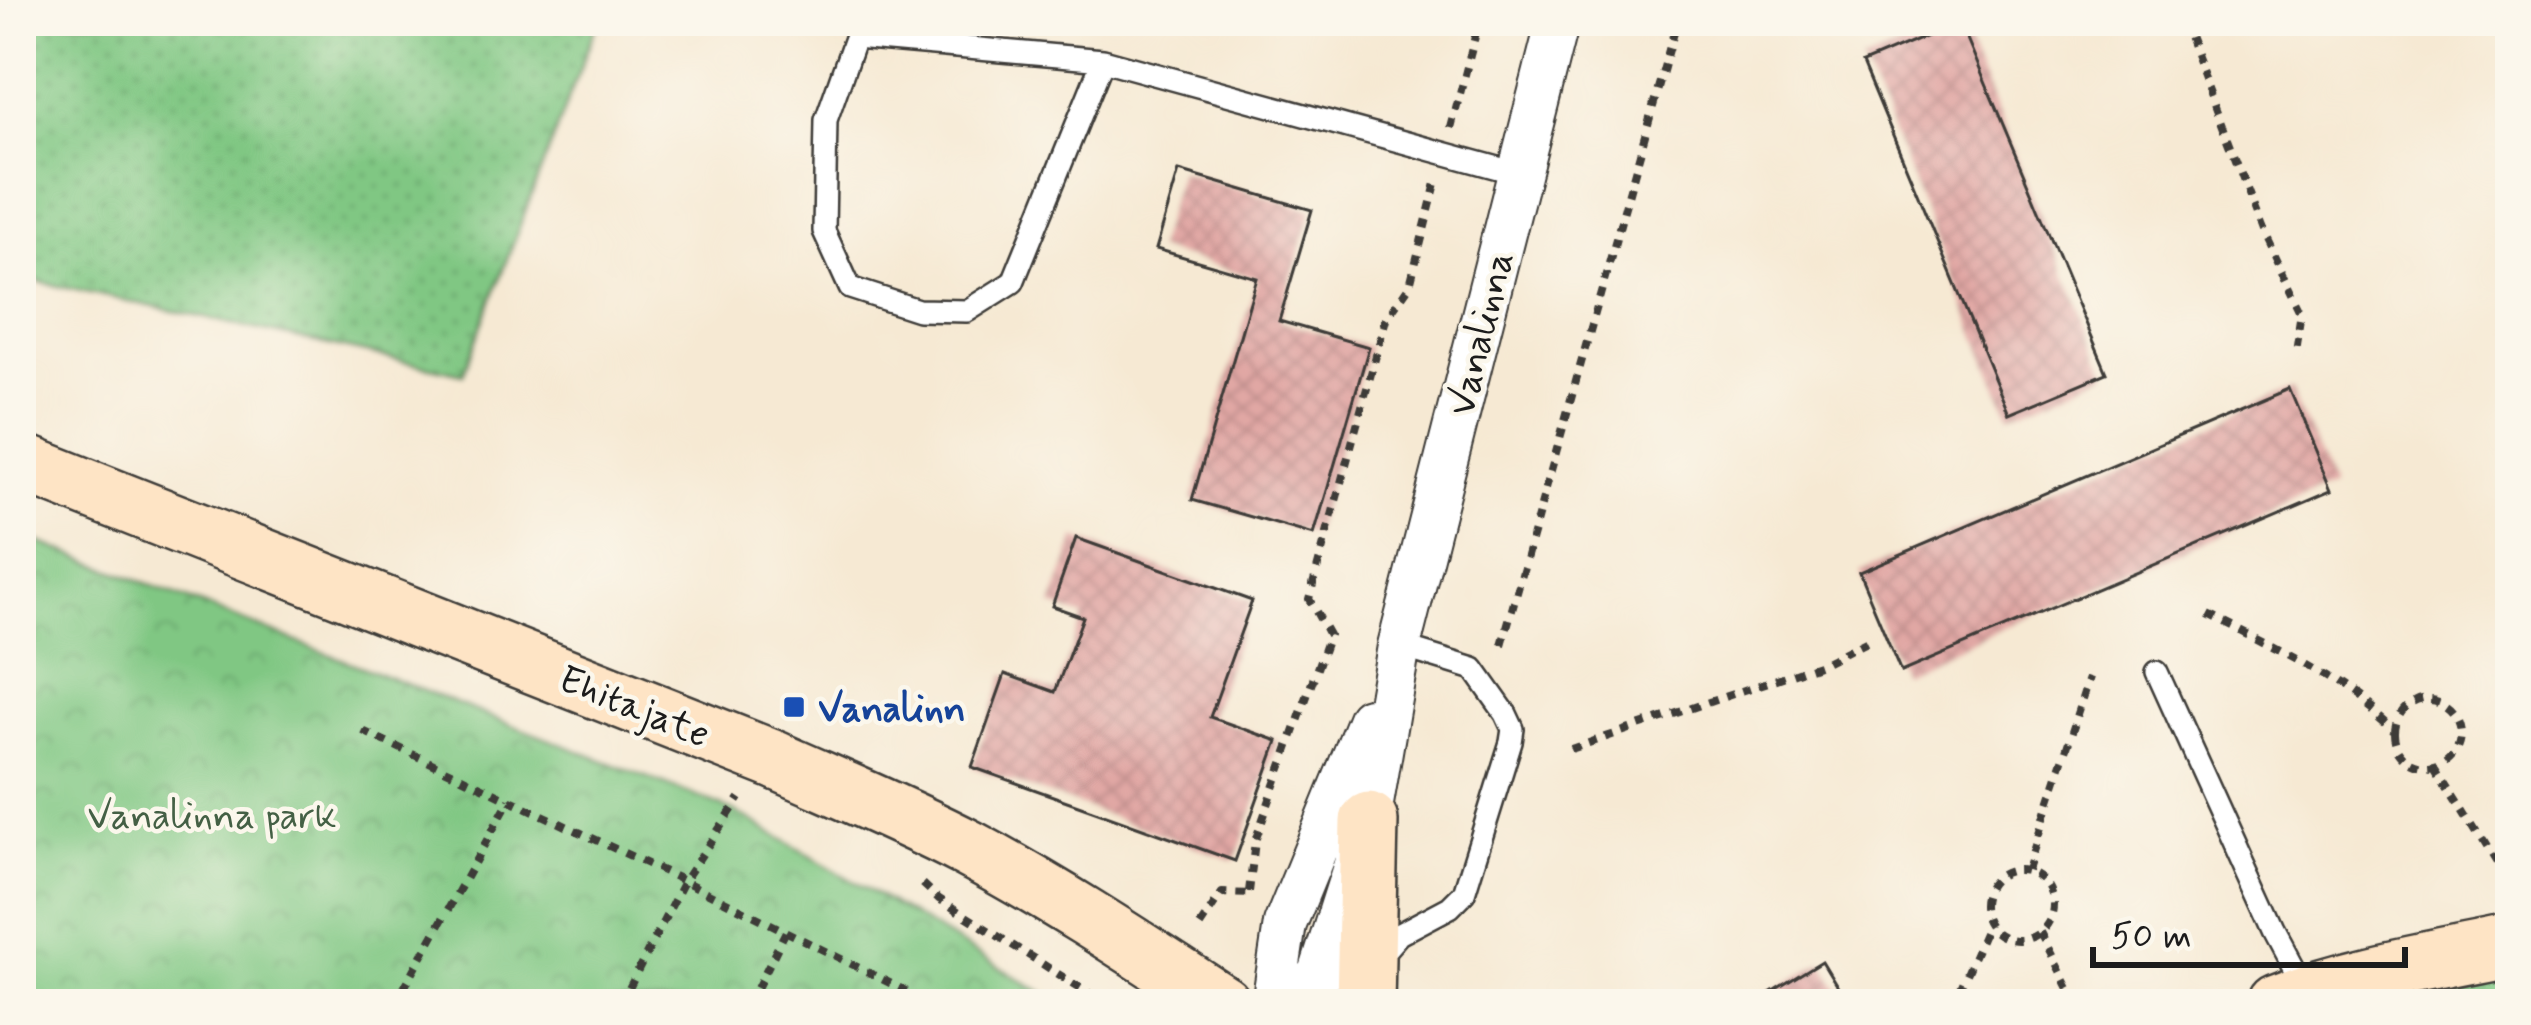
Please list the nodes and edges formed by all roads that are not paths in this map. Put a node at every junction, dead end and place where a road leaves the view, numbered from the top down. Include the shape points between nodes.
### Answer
1 (1558, 21) edge
2 (1103, 60) junction
3 (1520, 174) junction
4 (21, 461) edge
5 (1399, 646) junction
6 (2157, 672) dead end
7 (1369, 821) junction
8 (2510, 946) edge
9 (1365, 989) edge
10 (2287, 1001) edge
11 (1222, 1004) edge
12 (1273, 1004) edge
13 (1294, 1004) edge

1 - 3 street, Vanalinna
2 - 2 lane via 1013,282 967,311 918,310 850,289 824,231 826,121 855,38
2 - 3 lane
3 - 5 street, Vanalinna
4 - 11 street, Ehitajate via 894,813 1039,888
5 - 7 street, Vanalinna
5 - 9 lane via 1474,669 1513,729 1464,893 1389,942
5 - 12 street, Vanalinna via 1285,923
6 - 10 lane via 2275,932
7 - 9 street
7 - 13 street, Vanalinna via 1320,974
8 - 10 street

